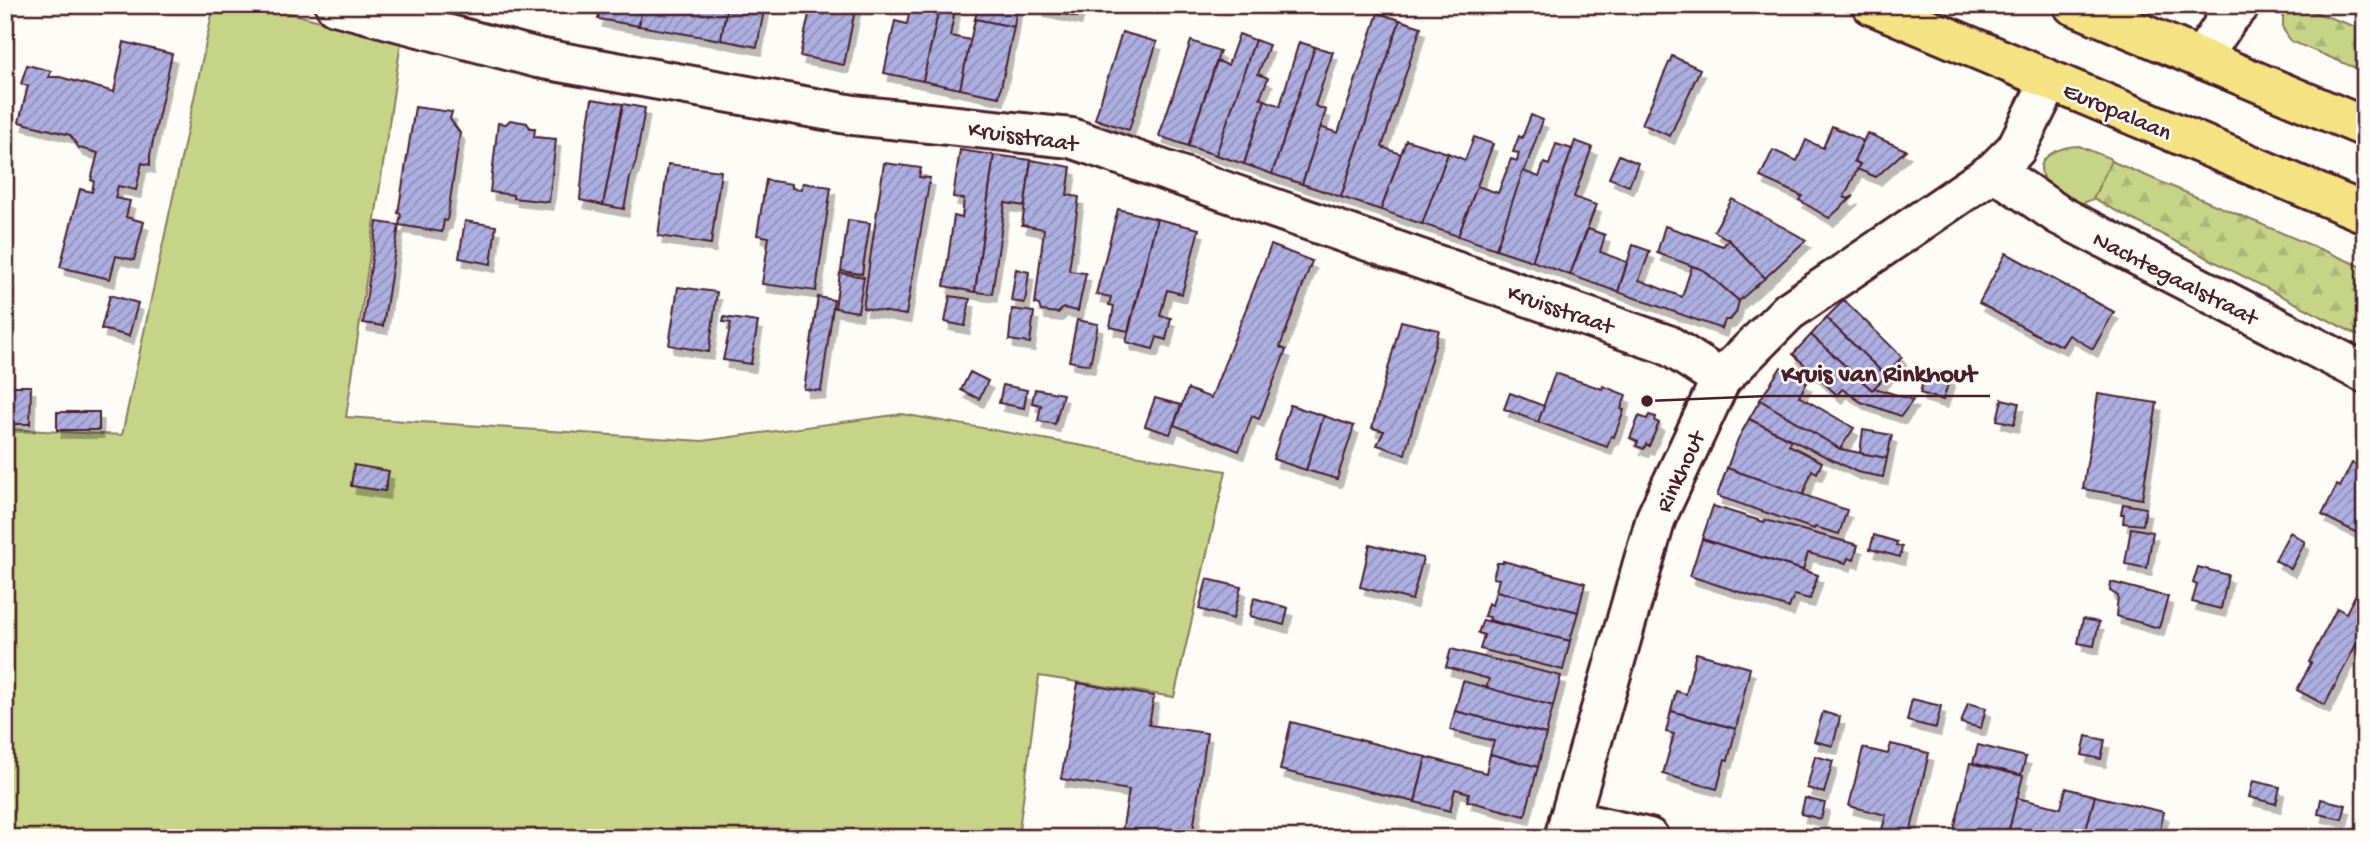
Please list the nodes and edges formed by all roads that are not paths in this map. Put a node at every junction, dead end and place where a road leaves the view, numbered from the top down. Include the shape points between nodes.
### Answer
1 (335, 5) edge
2 (1872, 5) edge
3 (2073, 5) edge
4 (2241, 5) edge
5 (2201, 59) junction
6 (2050, 81) junction
7 (2365, 127) edge
8 (1994, 171) junction
9 (2365, 213) edge
10 (2365, 373) edge
11 (1721, 379) junction
12 (1566, 829) edge
13 (1649, 838) edge

1 - 11 street, Kruisstraat via 593,68 853,114 1071,138 1668,345
2 - 6 highway, Europalaan
3 - 5 highway
4 - 5 street
5 - 7 highway
6 - 8 street, Rinkhout via 2016,149
6 - 9 highway, Europalaan
8 - 10 street, Nachtegaalstraat via 2059,215
8 - 11 street, Rinkhout via 1789,311
11 - 12 street, Rinkhout via 1656,518
12 - 13 street

